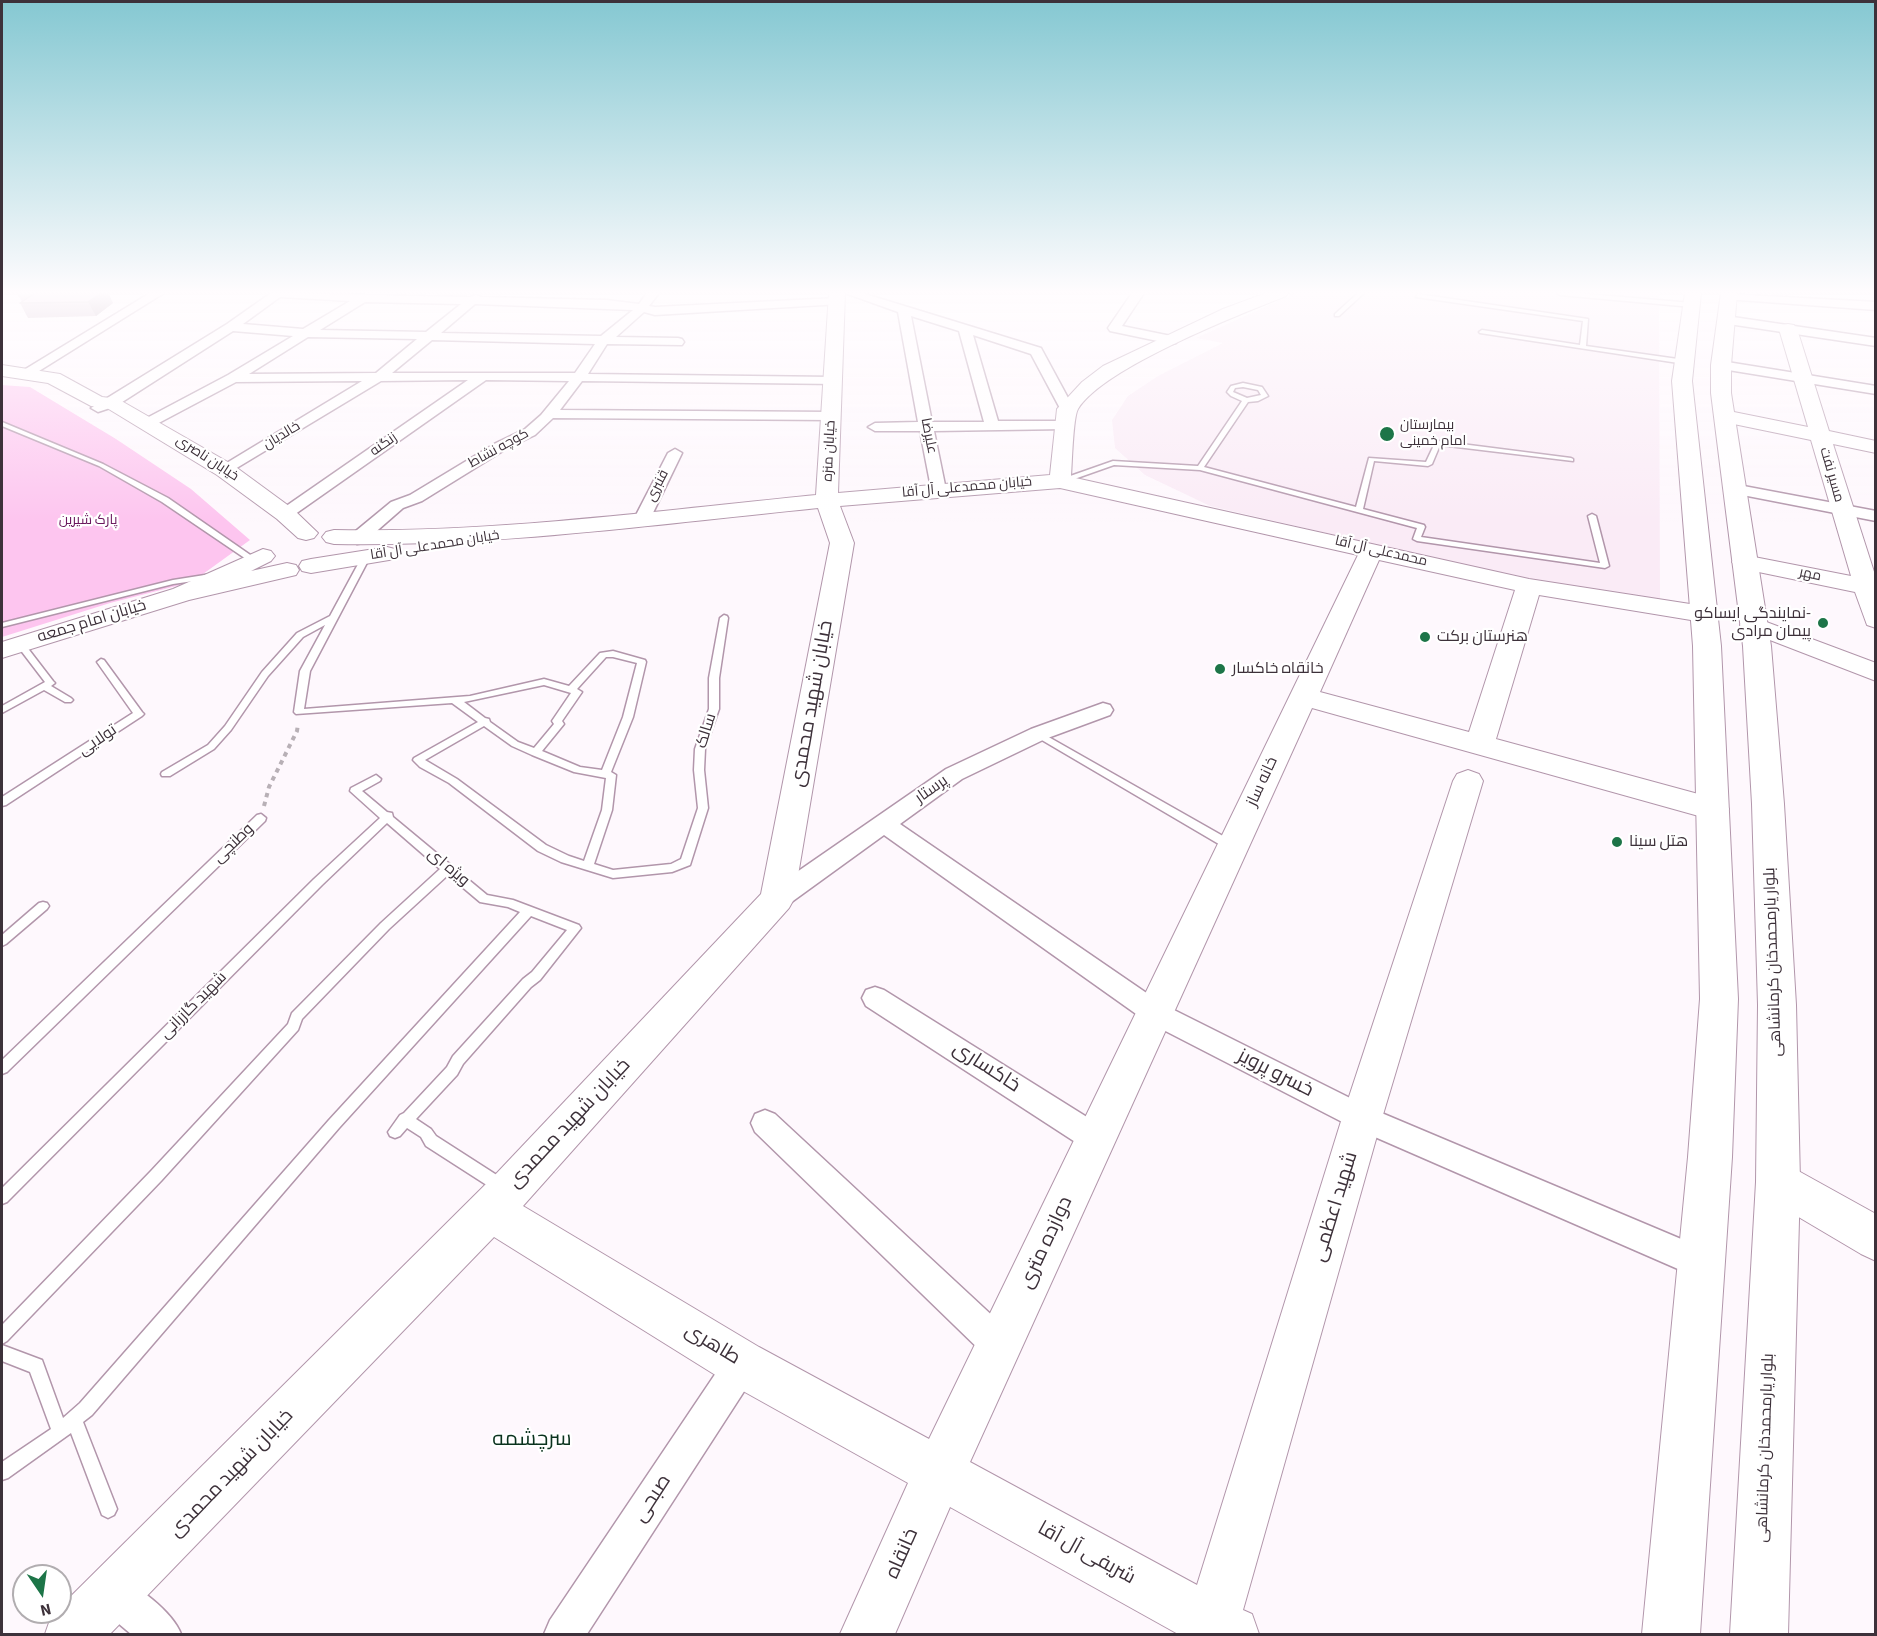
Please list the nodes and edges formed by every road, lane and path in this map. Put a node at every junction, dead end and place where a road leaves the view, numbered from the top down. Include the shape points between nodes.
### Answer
1 (32, 369) edge
2 (160, 369) edge
3 (247, 369) edge
4 (389, 369) edge
5 (584, 369) edge
6 (834, 369) edge
7 (915, 369) edge
8 (976, 369) edge
9 (1045, 369) edge
10 (1111, 369) edge
11 (1642, 369) edge
12 (1690, 369) edge
13 (1720, 369) edge
14 (1801, 369) edge
15 (2, 371) edge
16 (26, 373) junction
17 (380, 376) junction
18 (483, 376) junction
19 (579, 377) junction
20 (233, 378) junction
21 (1804, 378) junction
22 (833, 381) junction
23 (1684, 386) junction
24 (1875, 390) edge
25 (1722, 391) junction
26 (1246, 400) junction
27 (102, 404) junction
28 (549, 414) junction
29 (831, 416) junction
30 (1067, 417) junction
31 (148, 423) junction
32 (2, 424) edge
33 (926, 426) junction
34 (992, 426) junction
35 (875, 427) dead end
36 (1820, 436) junction
37 (1875, 447) edge
38 (675, 453) dead end
39 (1570, 460) dead end
40 (1200, 468) junction
41 (225, 470) junction
42 (1060, 481) junction
43 (1733, 489) junction
44 (938, 490) junction
45 (827, 501) junction
46 (1841, 509) junction
47 (1359, 511) junction
48 (285, 514) junction
49 (1592, 516) dead end
50 (1875, 516) edge
51 (642, 519) junction
52 (266, 525) dead end
53 (306, 533) junction
54 (334, 537) junction
55 (362, 548) junction
56 (1372, 550) junction
57 (259, 558) junction
58 (1744, 562) junction
59 (299, 568) junction
60 (226, 573) junction
61 (1529, 586) junction
62 (1871, 588) edge
63 (182, 594) junction
64 (1703, 614) junction
65 (333, 618) junction
66 (724, 618) dead end
67 (1875, 620) edge
68 (2, 625) edge
69 (1753, 625) junction
70 (11, 647) edge
71 (101, 662) dead end
72 (1875, 673) edge
73 (44, 686) junction
74 (571, 690) junction
75 (1303, 696) junction
76 (68, 700) dead end
77 (454, 700) junction
78 (2, 710) edge
79 (1102, 710) dead end
80 (299, 712) junction
81 (486, 721) junction
82 (1038, 734) junction
83 (535, 753) junction
84 (1474, 763) junction
85 (166, 774) dead end
86 (605, 774) junction
87 (376, 780) dead end
88 (2, 802) edge
89 (1713, 809) junction
90 (388, 816) junction
91 (261, 818) joint
92 (884, 824) junction
93 (1233, 847) junction
94 (588, 866) junction
95 (447, 868) junction
96 (777, 899) junction
97 (43, 906) dead end
98 (528, 912) junction
99 (2, 941) edge
100 (875, 998) dead end
101 (1155, 1013) junction
102 (2, 1068) edge
103 (1362, 1118) junction
104 (405, 1119) junction
105 (765, 1124) dead end
106 (395, 1132) dead end
107 (1096, 1139) junction
108 (1778, 1182) junction
109 (2, 1197) edge
110 (499, 1201) junction
111 (1875, 1239) edge
112 (1701, 1263) junction
113 (2, 1336) edge
114 (999, 1345) junction
115 (2, 1353) edge
116 (742, 1364) junction
117 (74, 1420) junction
118 (60, 1432) junction
119 (2, 1472) edge
120 (939, 1473) junction
121 (108, 1509) dead end
122 (114, 1594) junction
123 (1217, 1631) edge
124 (72, 1635) edge
125 (161, 1635) edge
126 (564, 1635) edge
127 (867, 1635) edge
128 (1671, 1635) edge
129 (1759, 1635) edge

1 - 16 street
2 - 27 street
3 - 20 street
4 - 17 street, خالدیان
5 - 19 street, کوچه نشاط
6 - 22 street, خیابان منزه
7 - 33 street, علیرضا
8 - 34 street
9 - 30 street
10 - 30 street via 1089,386
11 - 23 lane
12 - 23 main road
13 - 25 main road, بلوار یارمحمدخان کرمانشاهی
14 - 21 street, مسیر نفت
15 - 16 street, خیابان ناصری
16 - 27 street, خیابان ناصری via 63,382
17 - 18 street
17 - 20 street
17 - 41 street, خالدیان
18 - 19 street
18 - 48 street, زنگنه
19 - 22 street
19 - 28 street, کوچه نشاط
20 - 31 street
21 - 24 street
21 - 25 street
21 - 36 street, مسیر نفت
22 - 29 street, خیابان منزه
23 - 25 main road via 1701,407
23 - 64 main road
25 - 36 street
25 - 43 main road, بلوار یارمحمدخان کرمانشاهی
26 - 26 lane via 1263,398 1265,393 1249,385 1230,389 1235,397
26 - 40 lane
27 - 31 street, خیابان ناصری
27 - 52 street, خیابان ناصری via 205,476
28 - 29 street
28 - 55 street, کوچه نشاط via 530,432 416,498 397,505
29 - 45 street, خیابان منزه
30 - 34 street
30 - 42 street
31 - 41 street, خیابان ناصری
32 - 57 lane via 101,465
33 - 34 street
33 - 35 street
33 - 44 street, علیرضا
36 - 37 street
36 - 46 street, مسیر نفت
38 - 51 street, قنبری
39 - 47 lane via 1438,443 1428,464 1371,459
40 - 42 lane via 1113,463
40 - 47 lane
41 - 48 street, خیابان ناصری
42 - 44 street, خیابان محمدعلی آل آقا
42 - 56 street, محمدعلی آل آقا
43 - 46 street
43 - 58 main road, بلوار یارمحمدخان کرمانشاهی
44 - 45 street, خیابان محمدعلی آل آقا
45 - 51 street, خیابان محمدعلی آل آقا
45 - 96 street, خیابان شهید محمدی via 842,543
46 - 50 street
46 - 62 street, مسیر نفت
47 - 49 lane via 1421,527 1417,538 1605,566
48 - 53 street, خیابان ناصری
51 - 55 street, خیابان محمدعلی آل آقا
53 - 54 street, خیابان محمدعلی آل آقا
53 - 57 street, خیابان امام جمعه via 273,544
54 - 55 street, خیابان محمدعلی آل آقا
54 - 59 street via 336,548 331,555
55 - 59 street, خیابان محمدعلی آل آقا
55 - 65 lane
56 - 61 street, محمدعلی آل آقا
56 - 75 street, خانه ساز
57 - 59 street via 268,566
57 - 60 street, خیابان امام جمعه
58 - 62 street, مهر
58 - 69 main road, بلوار یارمحمدخان کرمانشاهی
59 - 63 street, خیابان امام جمعه
60 - 63 street, خیابان امام جمعه
60 - 68 lane via 173,582
61 - 64 street, محمدعلی آل آقا
61 - 84 street, شهید اعظمی
62 - 67 street, مسیر نفت
63 - 70 street, خیابان امام جمعه
64 - 89 main road
65 - 80 lane via 305,671
65 - 85 lane via 300,635 265,674 211,747
66 - 94 lane, سالک via 714,678 714,709 699,749 703,808 686,862 672,868 613,874
69 - 72 street
69 - 108 main road, بلوار یارمحمدخان کرمانشاهی via 1768,804 1778,1005
70 - 73 lane via 50,682
71 - 88 lane, تولایی via 139,714
73 - 76 lane
73 - 78 lane
74 - 77 lane via 544,682
74 - 83 lane via 577,692 557,721 559,724
74 - 86 lane via 603,656 613,654 642,662 628,717
75 - 84 street
75 - 93 street, خانه ساز
77 - 80 lane
77 - 81 lane
79 - 82 street, پرستار
80 - 91 path, وطنچی via 297,731 269,787
81 - 83 lane via 500,735
81 - 94 lane via 418,760 453,781 542,848
82 - 92 street, پرستار via 954,774
82 - 93 lane
83 - 86 lane via 578,770
84 - 89 street
84 - 103 street, شهید اعظمی
86 - 94 lane via 611,775 607,810
87 - 90 lane, ویژه ای via 355,791
89 - 112 main road via 1719,999
90 - 95 lane, ویژه ای
90 - 109 lane, شهید گازرانی
91 - 102 lane, وطنچی
92 - 96 street, پرستار
92 - 101 street, خسرو پرویز
93 - 101 street, خانه ساز
95 - 98 lane, ویژه ای via 484,899 509,903
95 - 113 lane via 296,1017 294,1026 171,1160
96 - 110 street, خیابان شهید محمدی
97 - 99 lane
98 - 104 lane, ویژه ای via 575,928 452,1071
98 - 117 lane via 334,1124
100 - 107 street, خاکساری
101 - 103 street, خسرو پرویز
101 - 107 street, دوازده متری
103 - 112 street, خسرو پرویز
103 - 123 street, شهید اعظمی
104 - 106 lane
104 - 110 lane via 426,1133 430,1141
105 - 114 street
107 - 114 street, دوازده متری
108 - 111 street
108 - 129 main road, بلوار یارمحمدخان کرمانشاهی
110 - 116 street, طاهری
110 - 122 street, خیابان شهید محمدی
112 - 128 main road
114 - 120 street, دوازده متری
115 - 118 lane via 36,1366
116 - 120 street, طاهری
116 - 126 street, صبحی
117 - 118 lane
117 - 121 lane
118 - 119 lane
120 - 123 street, شریفی آل آقا
120 - 127 street, خانقاه
122 - 124 street, خیابان شهید محمدی
122 - 125 street

